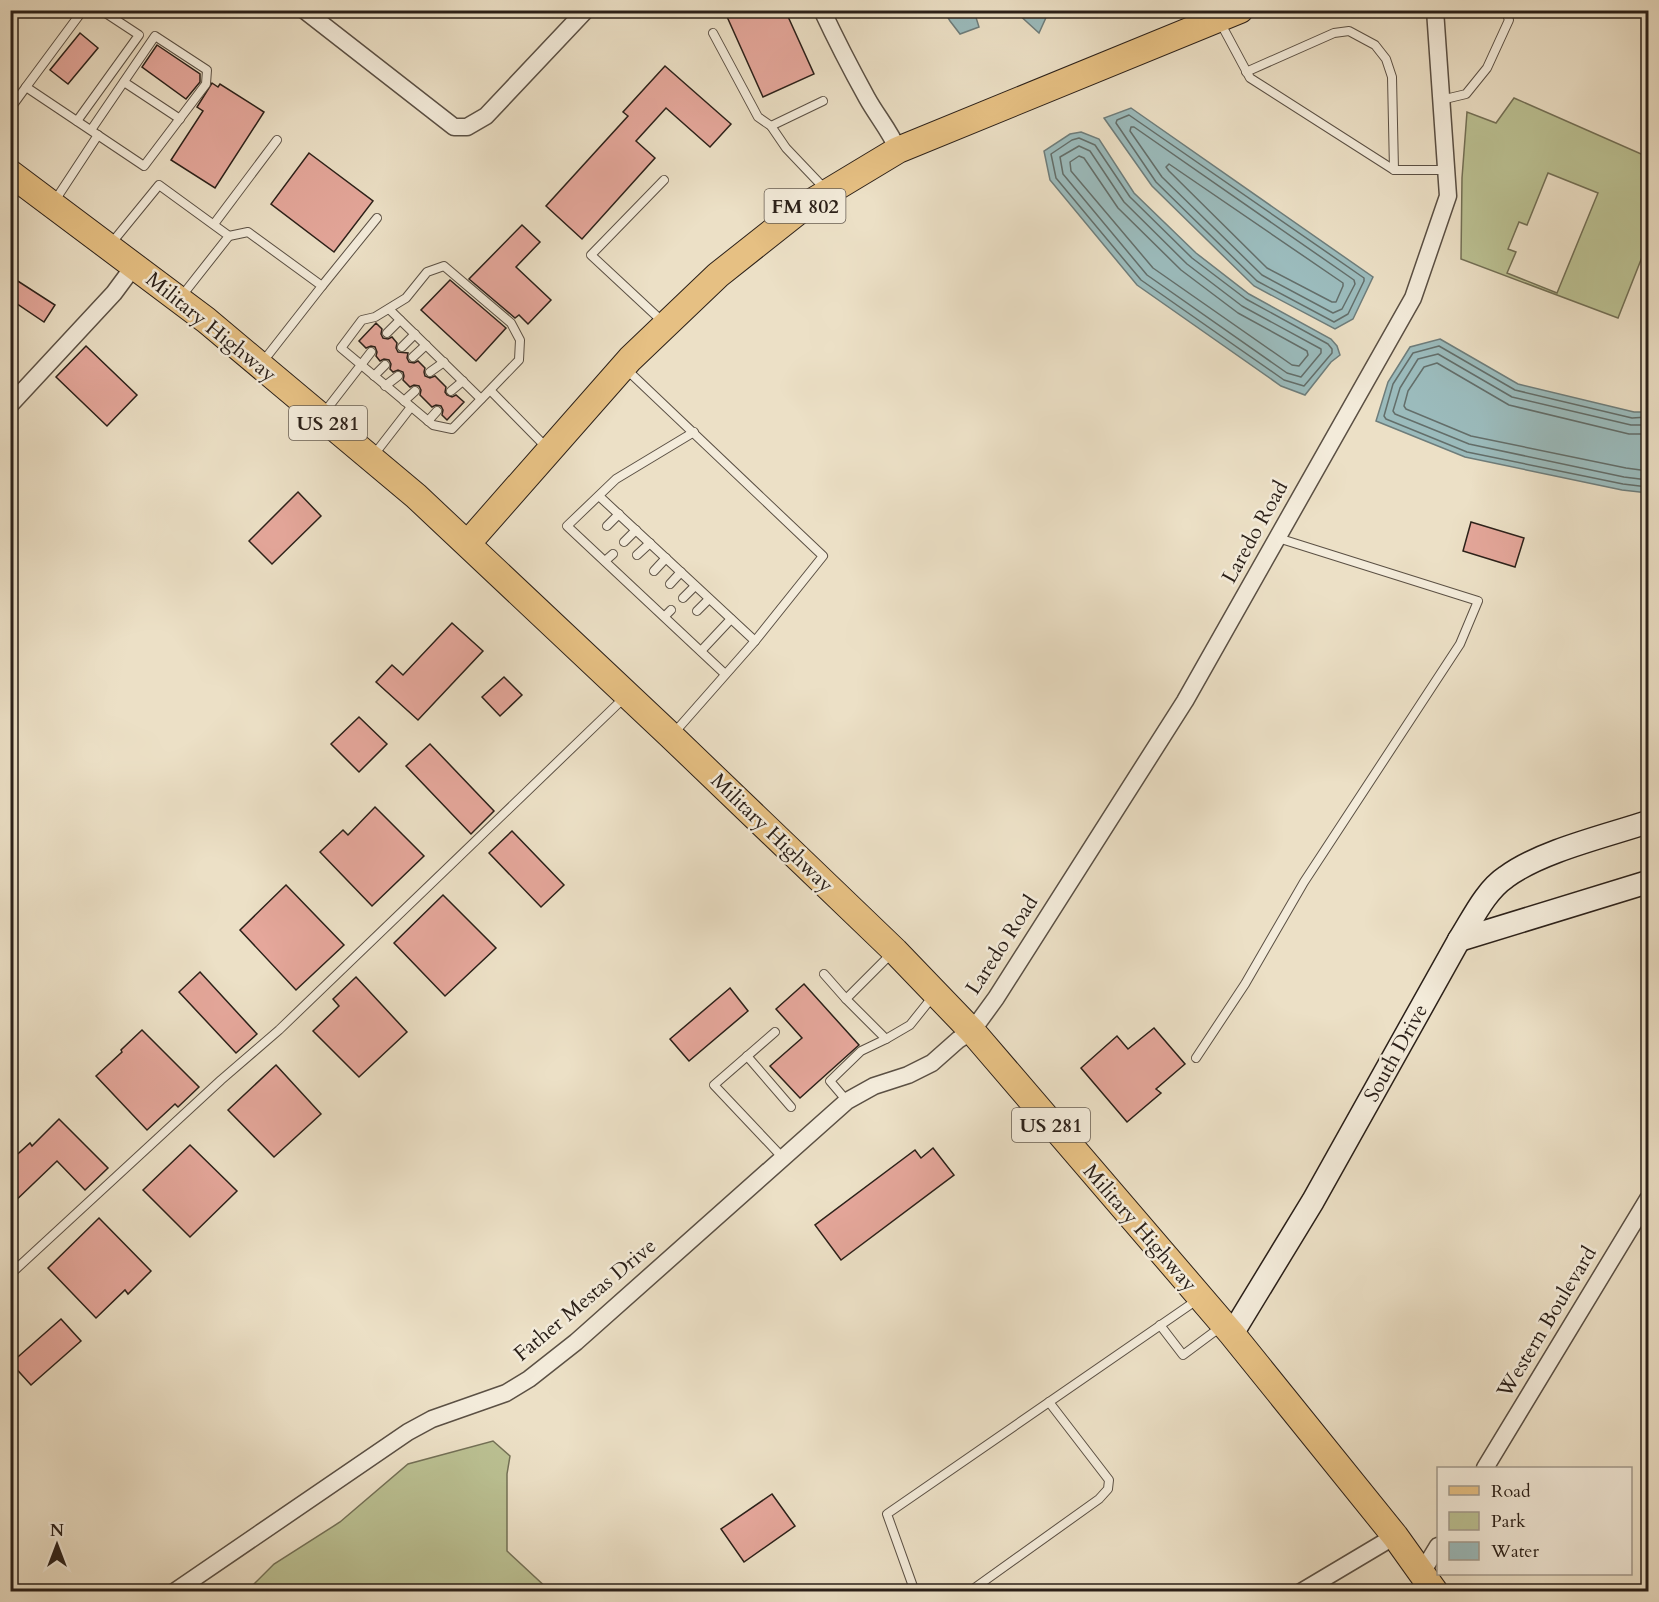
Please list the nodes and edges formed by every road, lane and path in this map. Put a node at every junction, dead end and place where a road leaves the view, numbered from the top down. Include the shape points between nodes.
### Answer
1 (83, 10) edge
2 (101, 10) edge
3 (304, 10) edge
4 (586, 10) edge
5 (822, 10) edge
6 (1435, 10) edge
7 (1505, 10) edge
8 (1229, 15) edge
9 (323, 16) edge
10 (713, 33) dead end
11 (1246, 72) junction
12 (124, 82) junction
13 (26, 87) junction
14 (1441, 100) junction
15 (823, 101) dead end
16 (10, 110) edge
17 (180, 119) junction
18 (77, 120) junction
19 (771, 126) junction
20 (94, 133) junction
21 (277, 140) dead end
22 (898, 150) junction
23 (1394, 170) junction
24 (1446, 170) junction
25 (10, 173) edge
26 (664, 180) dead end
27 (828, 192) junction
28 (53, 204) junction
29 (377, 218) dead end
30 (214, 224) junction
31 (229, 236) junction
32 (109, 246) junction
33 (135, 266) junction
34 (322, 286) junction
35 (178, 299) junction
36 (389, 309) junction
37 (400, 320) junction
38 (666, 325) junction
39 (387, 333) dead end
40 (415, 334) junction
41 (426, 345) junction
42 (402, 347) dead end
43 (371, 352) dead end
44 (413, 357) dead end
45 (444, 362) junction
46 (260, 365) junction
47 (360, 365) junction
48 (386, 365) dead end
49 (623, 366) junction
50 (430, 372) dead end
51 (374, 376) junction
52 (398, 376) dead end
53 (464, 381) junction
54 (386, 386) junction
55 (490, 390) junction
56 (415, 391) dead end
57 (451, 391) dead end
58 (481, 399) junction
59 (404, 401) junction
60 (10, 405) edge
61 (411, 407) junction
62 (436, 411) dead end
63 (321, 416) junction
64 (428, 421) junction
65 (694, 432) junction
66 (549, 450) junction
67 (371, 458) junction
68 (599, 496) junction
69 (619, 514) junction
70 (607, 526) dead end
71 (636, 530) junction
72 (1278, 538) junction
73 (624, 542) dead end
74 (468, 543) junction
75 (650, 543) junction
76 (612, 554) dead end
77 (637, 555) dead end
78 (666, 558) junction
79 (605, 561) junction
80 (654, 571) dead end
81 (681, 572) junction
82 (670, 584) dead end
83 (695, 586) junction
84 (683, 598) dead end
85 (709, 598) junction
86 (697, 610) dead end
87 (731, 619) junction
88 (755, 641) junction
89 (701, 651) junction
90 (725, 674) junction
91 (628, 695) junction
92 (671, 736) junction
93 (1648, 822) edge
94 (1648, 882) edge
95 (1459, 940) junction
96 (895, 951) junction
97 (824, 974) dead end
98 (936, 993) junction
99 (846, 999) junction
100 (775, 1032) dead end
101 (972, 1032) junction
102 (886, 1039) junction
103 (747, 1056) junction
104 (1196, 1058) dead end
105 (847, 1101) junction
106 (791, 1107) dead end
107 (783, 1158) junction
108 (1648, 1199) edge
109 (15, 1270) dead end
110 (1200, 1298) junction
111 (1160, 1325) junction
112 (1227, 1330) junction
113 (1048, 1402) junction
114 (1486, 1467) edge
115 (1395, 1536) junction
116 (1437, 1550) edge
117 (1428, 1583) edge
118 (174, 1592) edge
119 (915, 1592) edge
120 (969, 1592) edge
121 (1301, 1592) edge

1 - 13 lane
2 - 18 lane via 139,35
3 - 9 street
4 - 9 street via 486,116 467,127 454,127
5 - 22 street via 858,83
6 - 14 street, Laredo Road
7 - 14 lane via 1509,20 1487,68 1466,94
8 - 11 lane
8 - 22 main road, FM 802
10 - 19 lane via 758,117
11 - 23 lane
11 - 23 lane via 1334,33 1348,31 1375,45 1386,59 1392,77
12 - 17 lane
12 - 17 lane via 155,36 207,70 206,84
12 - 20 lane
13 - 16 lane
13 - 18 lane
14 - 24 street, Laredo Road
15 - 19 lane
17 - 20 lane via 144,166
18 - 20 lane
19 - 27 lane via 786,148
20 - 28 lane
21 - 30 lane
22 - 27 main road, FM 802
23 - 24 lane
24 - 72 street, Laredo Road via 1448,196 1413,298
25 - 28 main road, Military Highway / US 281
26 - 38 lane via 591,255
27 - 38 main road, FM 802 via 718,275
28 - 32 main road, Military Highway / US 281
29 - 34 lane
30 - 31 lane
30 - 32 lane via 159,184
31 - 34 lane via 248,232
31 - 35 lane
32 - 33 main road, Military Highway / US 281
33 - 35 main road, Military Highway / US 281
33 - 60 street
34 - 46 lane
35 - 46 main road, Military Highway / US 281
36 - 37 lane
36 - 47 lane via 362,320 341,348
36 - 55 lane via 406,298 427,272 444,266 511,323 520,340 519,360
37 - 39 lane
37 - 40 lane
38 - 49 main road, FM 802
40 - 41 lane
40 - 42 lane
41 - 44 lane
41 - 45 lane
43 - 47 lane
45 - 50 lane
45 - 53 lane
46 - 63 main road, Military Highway / US 281
47 - 51 lane
47 - 63 lane
48 - 51 lane
49 - 65 lane
49 - 66 main road, FM 802
51 - 54 lane
52 - 54 lane
53 - 57 lane
53 - 58 lane
54 - 59 lane
55 - 58 lane
55 - 66 lane
56 - 59 lane
58 - 64 lane via 452,429
59 - 61 lane
61 - 64 lane
61 - 67 lane
62 - 64 lane
63 - 67 main road, Military Highway / US 281
65 - 68 lane via 616,479
65 - 88 lane via 824,556
66 - 74 main road, FM 802
67 - 74 main road, Military Highway / US 281
68 - 69 lane
68 - 79 lane via 567,526 592,542
69 - 70 lane
69 - 71 lane
71 - 73 lane
71 - 75 lane
72 - 101 street, Laredo Road via 1185,701
72 - 104 lane via 1478,601 1460,644 1304,882 1245,984
74 - 91 main road, Military Highway / US 281
75 - 77 lane
75 - 78 lane
76 - 79 lane
78 - 80 lane
78 - 81 lane
79 - 89 lane via 622,570 682,626
81 - 82 lane
81 - 83 lane
83 - 84 lane
83 - 85 lane
85 - 86 lane
85 - 87 lane
87 - 88 lane
87 - 89 lane
88 - 90 lane
89 - 90 lane
90 - 92 lane
91 - 92 main road, Military Highway / US 281
91 - 109 lane via 279,1030
92 - 96 main road, Military Highway / US 281
93 - 95 street, South Drive via 1537,859 1504,878
94 - 95 street
95 - 112 street, South Drive via 1312,1201
96 - 98 main road, Military Highway / US 281
96 - 99 lane
97 - 99 lane
98 - 101 main road, Military Highway / US 281
98 - 102 lane via 910,1025
99 - 102 lane
100 - 103 lane
101 - 105 street, Father Mestas Drive via 932,1063
101 - 110 main road, Military Highway / US 281
102 - 105 lane via 861,1051 830,1081
103 - 106 lane
103 - 107 lane via 714,1086
105 - 107 street, Father Mestas Drive
107 - 118 street, Father Mestas Drive via 529,1379 506,1393 432,1419 408,1432
108 - 114 street, Western Boulevard
110 - 111 lane
110 - 112 main road, Military Highway / US 281
111 - 112 lane via 1183,1355
111 - 113 lane
112 - 115 main road, Military Highway / US 281
113 - 119 lane via 887,1514
113 - 120 lane via 1109,1480 1108,1489
115 - 117 main road, Military Highway / US 281
115 - 121 street
116 - 117 street

